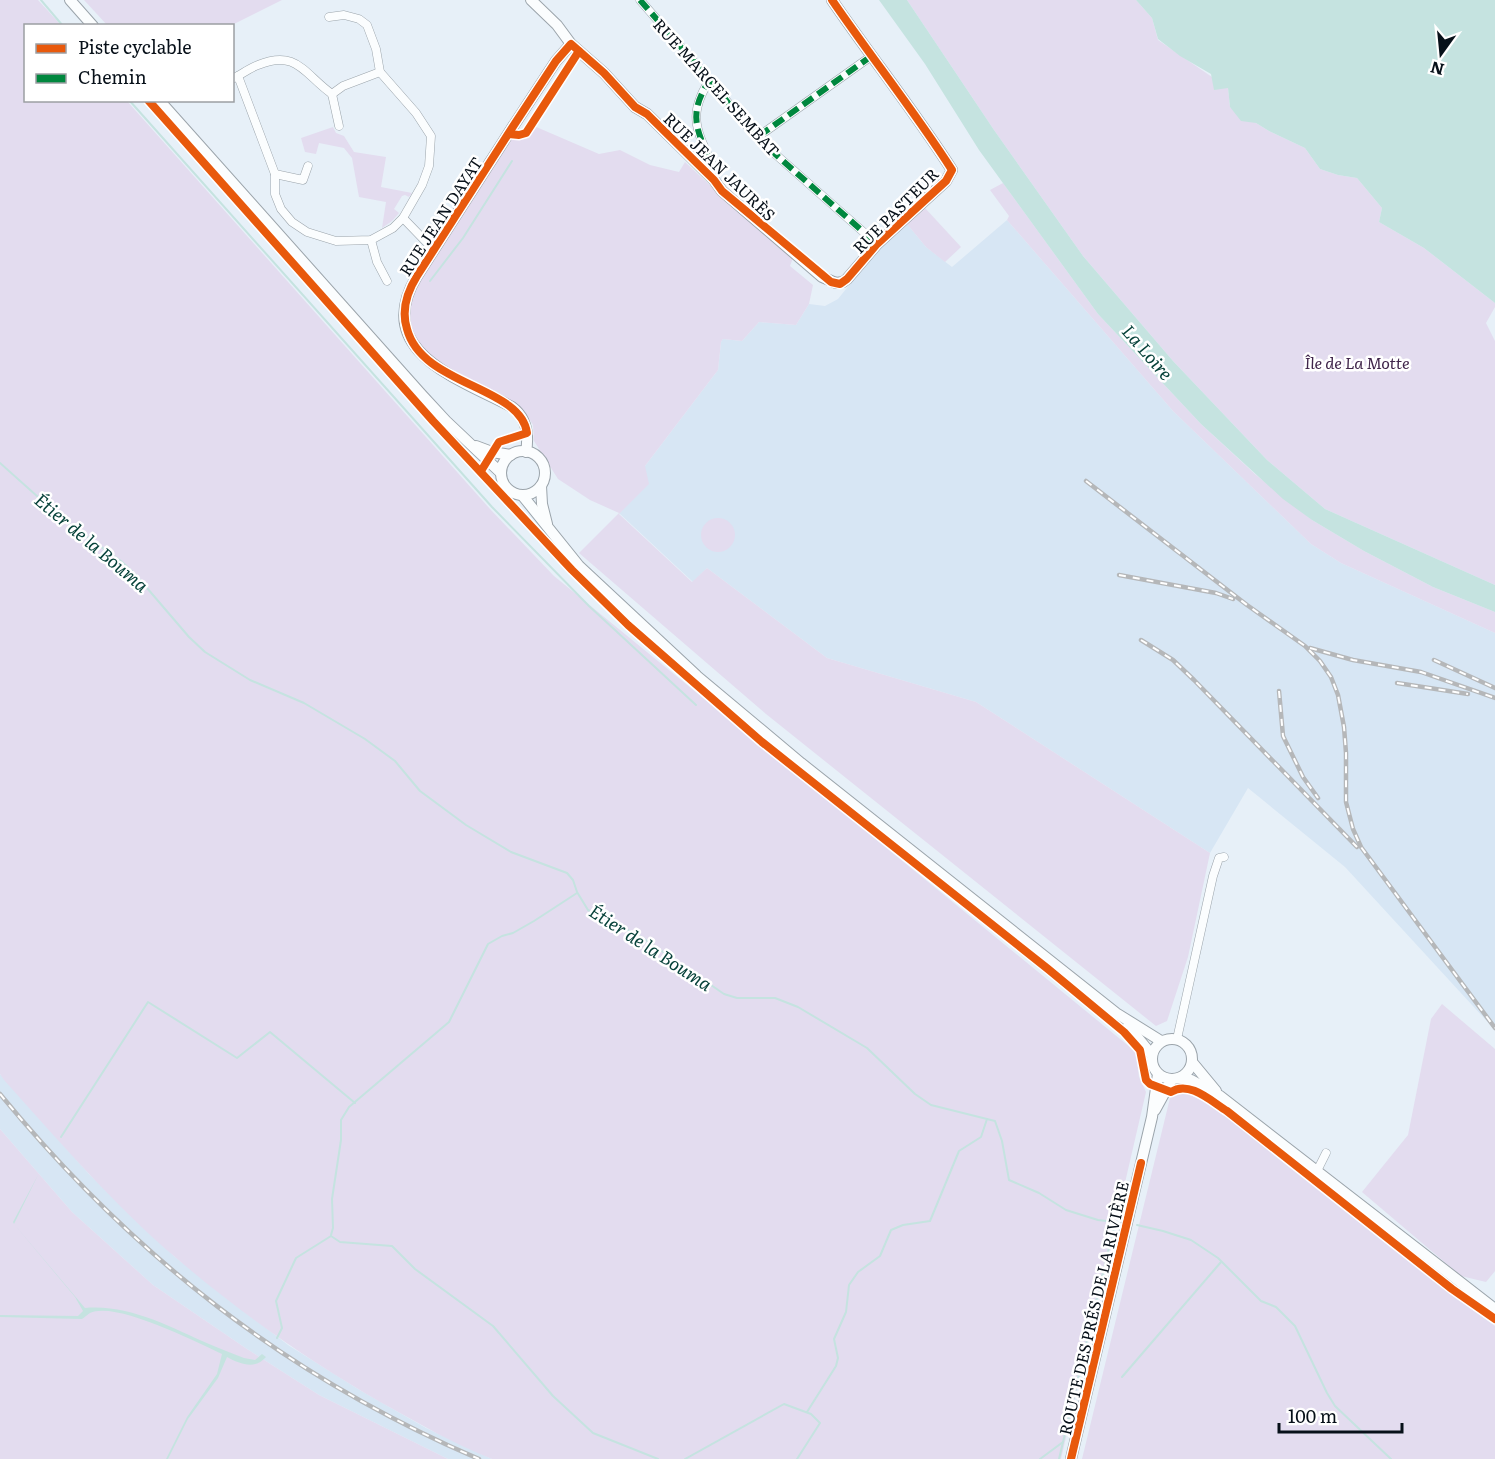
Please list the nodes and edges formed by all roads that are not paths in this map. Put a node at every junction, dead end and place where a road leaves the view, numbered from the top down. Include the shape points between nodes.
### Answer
1 (70, 0) edge
2 (531, 0) edge
3 (640, 0) edge
4 (832, 0) edge
5 (329, 17) dead end
6 (91, 24) edge
7 (571, 44) junction
8 (870, 57) junction
9 (380, 72) junction
10 (236, 77) edge
11 (709, 81) junction
12 (332, 94) junction
13 (161, 102) edge
14 (339, 126) dead end
15 (759, 135) junction
16 (308, 166) dead end
17 (275, 174) junction
18 (708, 174) junction
19 (403, 218) junction
20 (371, 240) junction
21 (877, 244) junction
22 (434, 250) junction
23 (827, 280) joint
24 (387, 282) dead end
25 (473, 445) junction
26 (526, 452) junction
27 (511, 455) junction
28 (501, 472) junction
29 (540, 486) junction
30 (522, 495) junction
31 (547, 524) junction
32 (1224, 857) dead end
33 (1116, 1013) junction
34 (1177, 1039) junction
35 (1161, 1041) junction
36 (1152, 1055) junction
37 (1192, 1062) junction
38 (1158, 1074) junction
39 (1176, 1078) junction
40 (1220, 1096) junction
41 (1152, 1117) junction
42 (1326, 1153) dead end
43 (1317, 1171) junction
44 (1495, 1309) edge
45 (1071, 1459) edge

1 - 6 main road
2 - 7 main road, RUE JEAN JAURÈS
3 - 11 street, RUE MARCEL SEMBAT
4 - 8 main road
5 - 9 street via 344,15 368,26
7 - 18 main road, RUE JEAN JAURÈS
7 - 22 main road, RUE JEAN DAYAT via 556,61
8 - 15 street
8 - 21 main road, RUE PASTEUR via 952,170 946,181
9 - 12 street
9 - 19 street via 431,136 429,166
10 - 12 street via 276,59 293,61
10 - 17 street
11 - 15 street, RUE MARCEL SEMBAT
11 - 18 street via 701,94 696,123 711,162
12 - 14 street
13 - 25 main road via 422,395
15 - 21 street, RUE MARCEL SEMBAT via 774,153
16 - 17 street via 303,180
17 - 20 street via 275,194 292,222 329,240
18 - 23 main road, RUE JEAN JAURÈS via 722,191
19 - 20 street
19 - 22 street
20 - 24 street
21 - 23 main road, RUE PASTEUR via 843,282
22 - 26 main road, RUE JEAN DAYAT via 407,296 405,321 410,338 430,363 516,411 526,426
25 - 27 main road
25 - 28 main road
26 - 27 main road
26 - 29 main road via 537,456 543,465 545,476
27 - 28 main road
28 - 30 main road via 508,489
29 - 30 main road via 531,494
29 - 31 main road
30 - 31 main road
31 - 33 main road via 579,566 696,676
32 - 34 street via 1219,858 1213,876
33 - 35 main road
33 - 36 main road
34 - 35 main road
34 - 37 main road via 1189,1047
35 - 36 main road
36 - 38 main road
37 - 39 main road via 1188,1071
37 - 40 main road
38 - 39 main road
38 - 41 main road, ROUTE DES PRÉS DE LA RIVIÈRE
39 - 40 main road via 1191,1080
39 - 41 main road, ROUTE DES PRÉS DE LA RIVIÈRE
40 - 43 main road
41 - 45 main road, ROUTE DES PRÉS DE LA RIVIÈRE
42 - 43 street
43 - 44 main road

